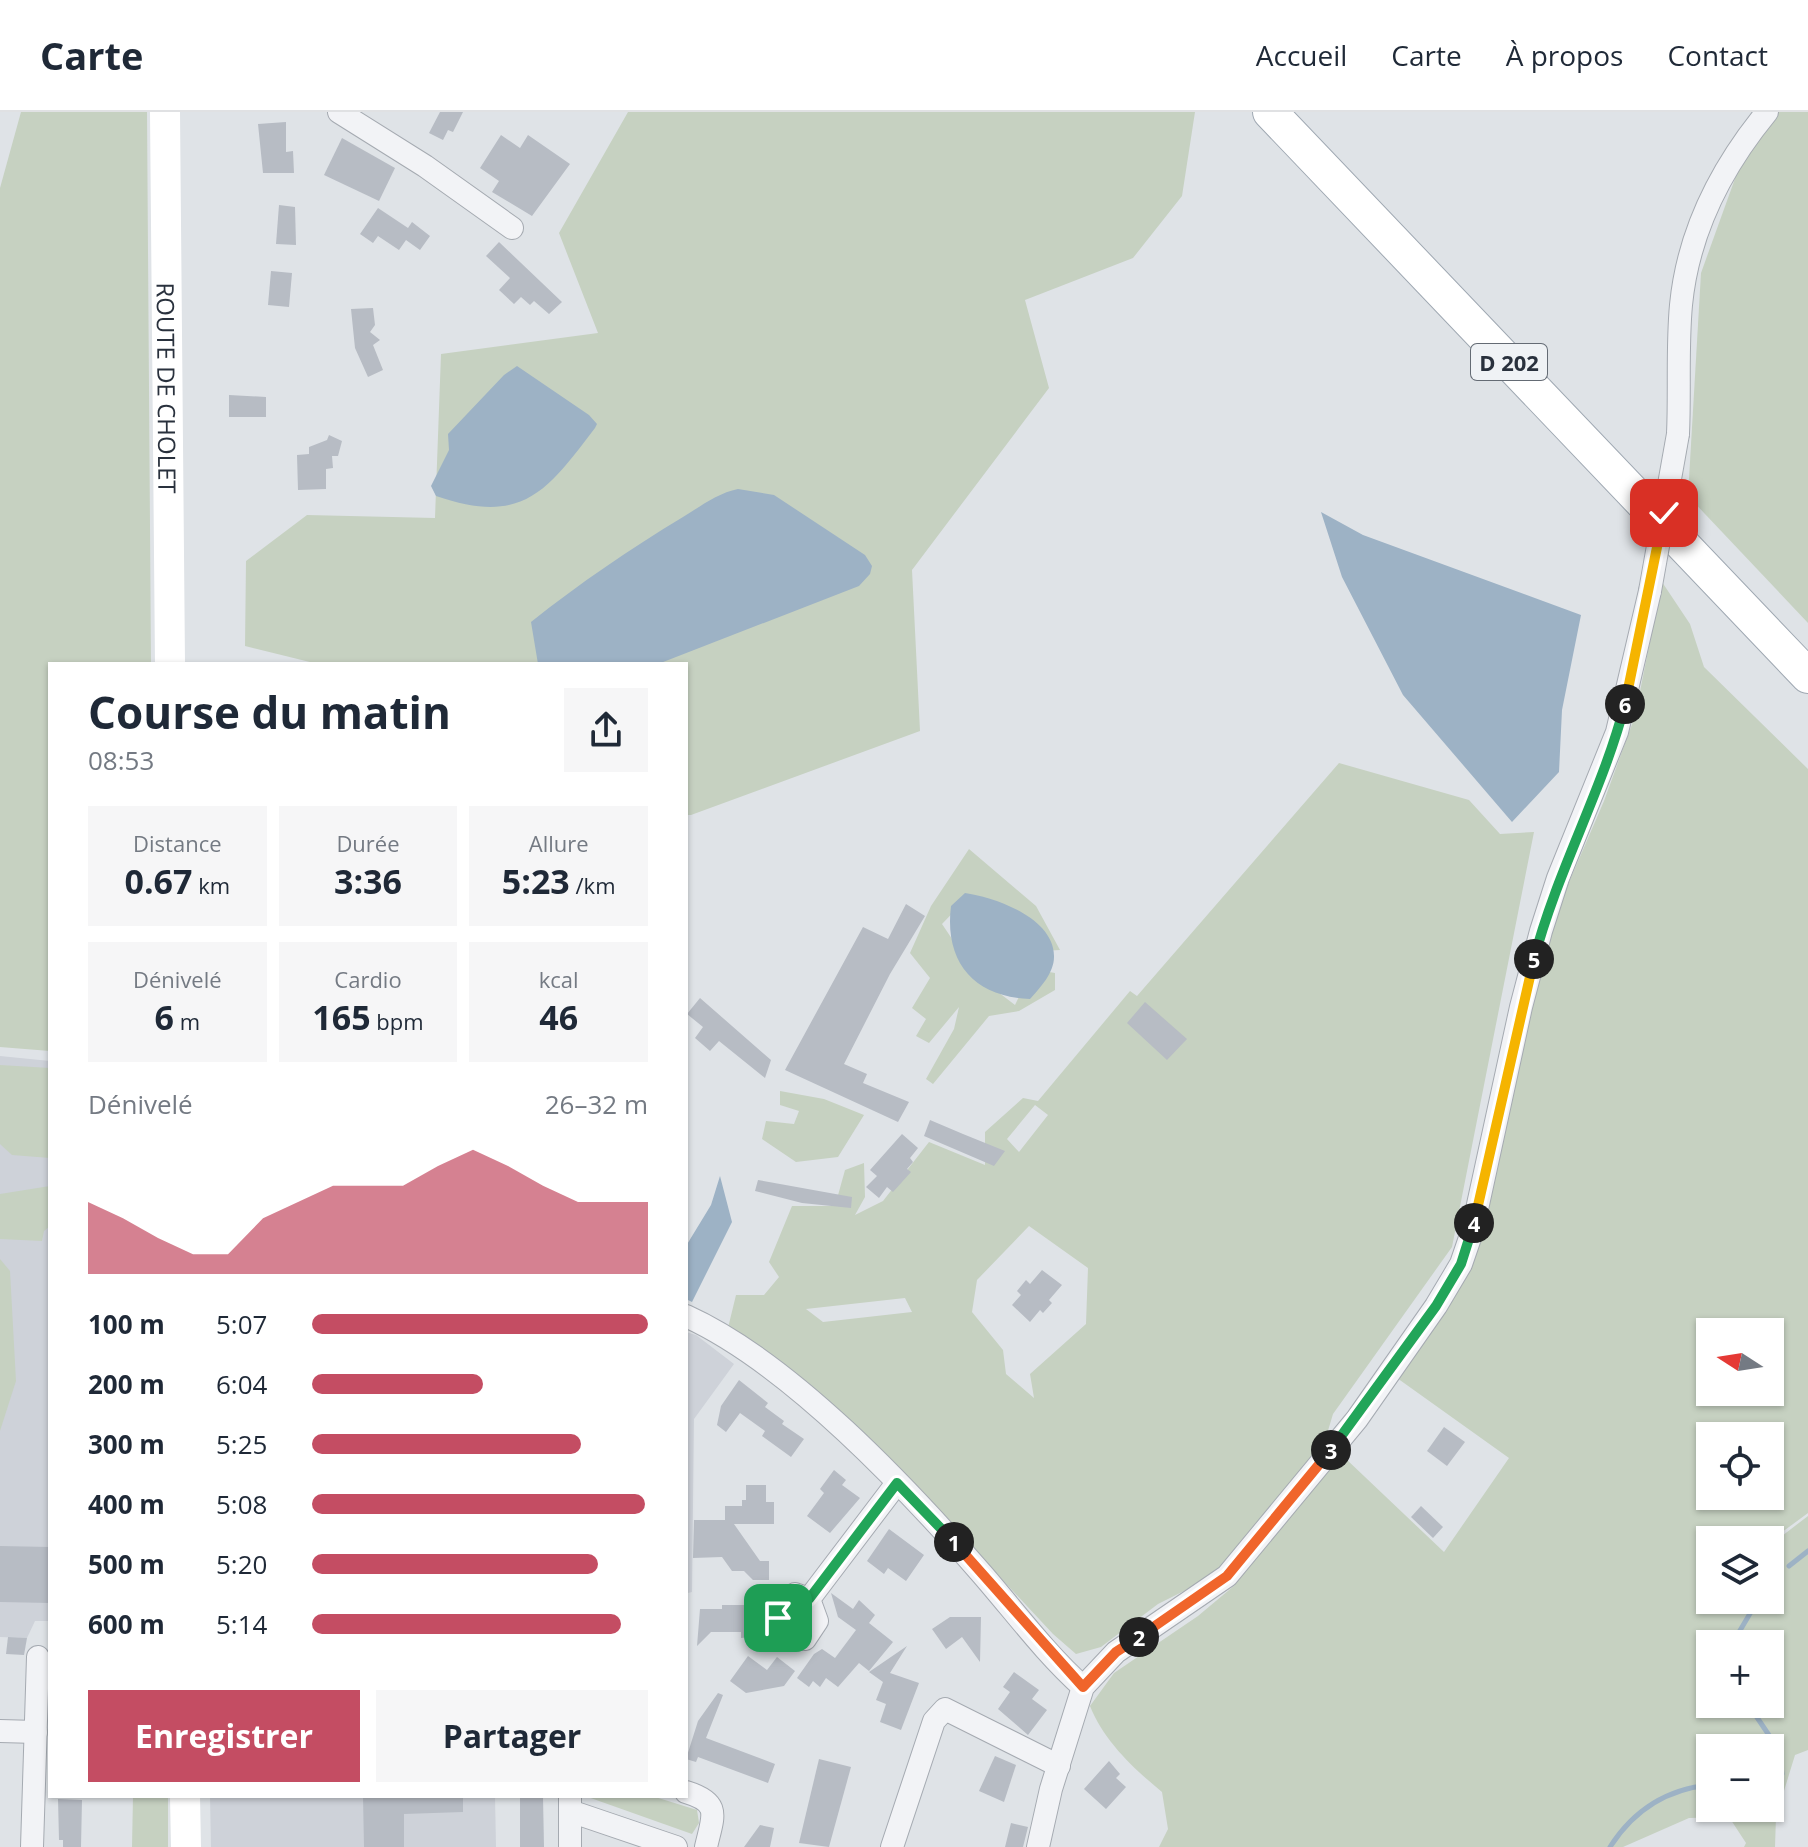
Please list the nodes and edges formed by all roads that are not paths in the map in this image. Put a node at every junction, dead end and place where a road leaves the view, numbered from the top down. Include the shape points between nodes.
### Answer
1 (165, 112) edge
2 (339, 112) edge
3 (1270, 112) edge
4 (1767, 112) edge
5 (512, 228) dead end
6 (170, 662) edge
7 (1808, 676) edge
8 (688, 1317) edge
9 (897, 1483) junction
10 (809, 1599) dead end
11 (38, 1657) dead end
12 (1083, 1687) junction
13 (0, 1731) edge
14 (36, 1732) junction
15 (1059, 1766) junction
16 (688, 1793) edge
17 (185, 1798) edge
18 (570, 1803) edge
19 (32, 1847) edge
20 (186, 1847) edge
21 (570, 1847) edge
22 (676, 1847) edge
23 (706, 1847) edge
24 (892, 1847) edge
25 (1038, 1847) edge

1 - 6 main road, ROUTE DE CHOLET
2 - 5 street
3 - 7 main road, D 202
4 - 12 street, bridge via 1714,188 1693,245 1681,302 1678,434 1650,591 1617,732 1541,931 1461,1264 1357,1419 1227,1576 1116,1652
8 - 9 street via 725,1336 792,1387
9 - 10 street
9 - 12 street
11 - 14 street
12 - 15 street
13 - 14 street
14 - 19 street
15 - 24 street via 945,1709 934,1721
15 - 25 street
16 - 23 street via 709,1803 714,1812
17 - 20 main road
18 - 21 street
18 - 22 street

